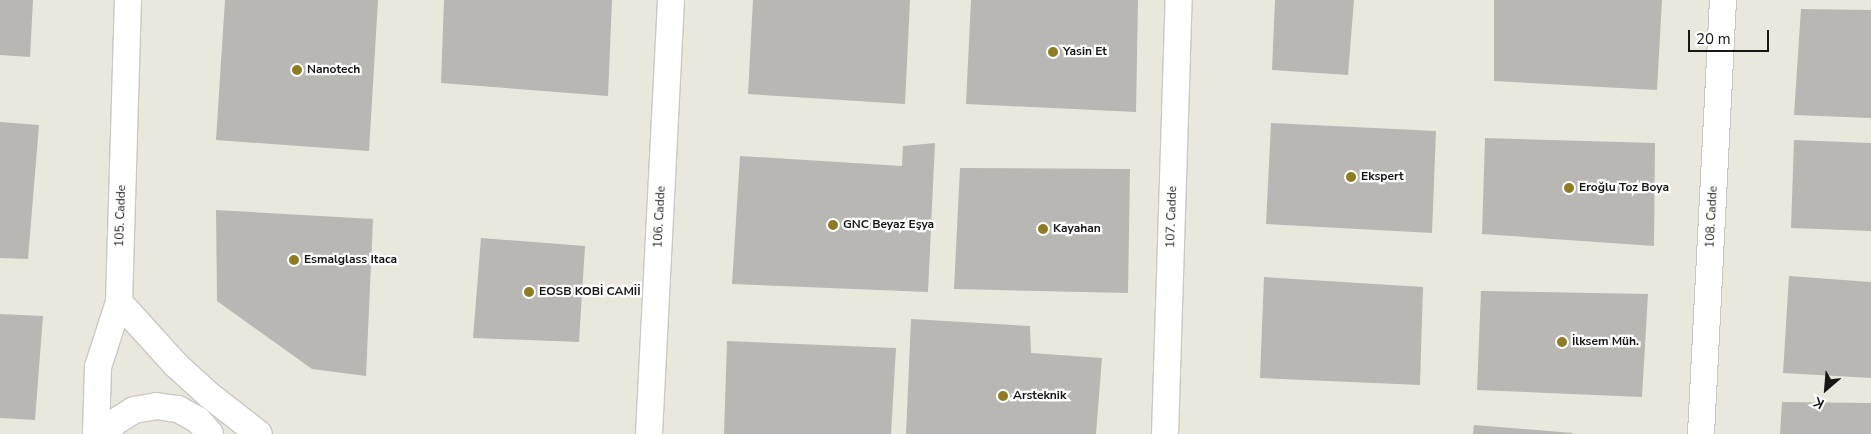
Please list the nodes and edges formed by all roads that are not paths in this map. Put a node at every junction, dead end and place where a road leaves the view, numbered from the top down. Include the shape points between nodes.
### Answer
1 (128, 0) edge
2 (671, 0) edge
3 (1179, 0) edge
4 (1722, 0) edge
5 (119, 302) junction
6 (208, 395) junction
7 (204, 427) edge
8 (96, 434) edge
9 (106, 434) edge
10 (259, 434) edge
11 (648, 434) edge
12 (1164, 434) edge
13 (1701, 434) edge

1 - 5 street, 105. Cadde
2 - 11 street, 106. Cadde
3 - 12 street, 107. Cadde
4 - 13 street, 108. Cadde
5 - 6 street
5 - 8 street, 105. Cadde via 98,368
6 - 7 street
6 - 10 street
7 - 9 street via 178,409 156,406 134,410 115,422

